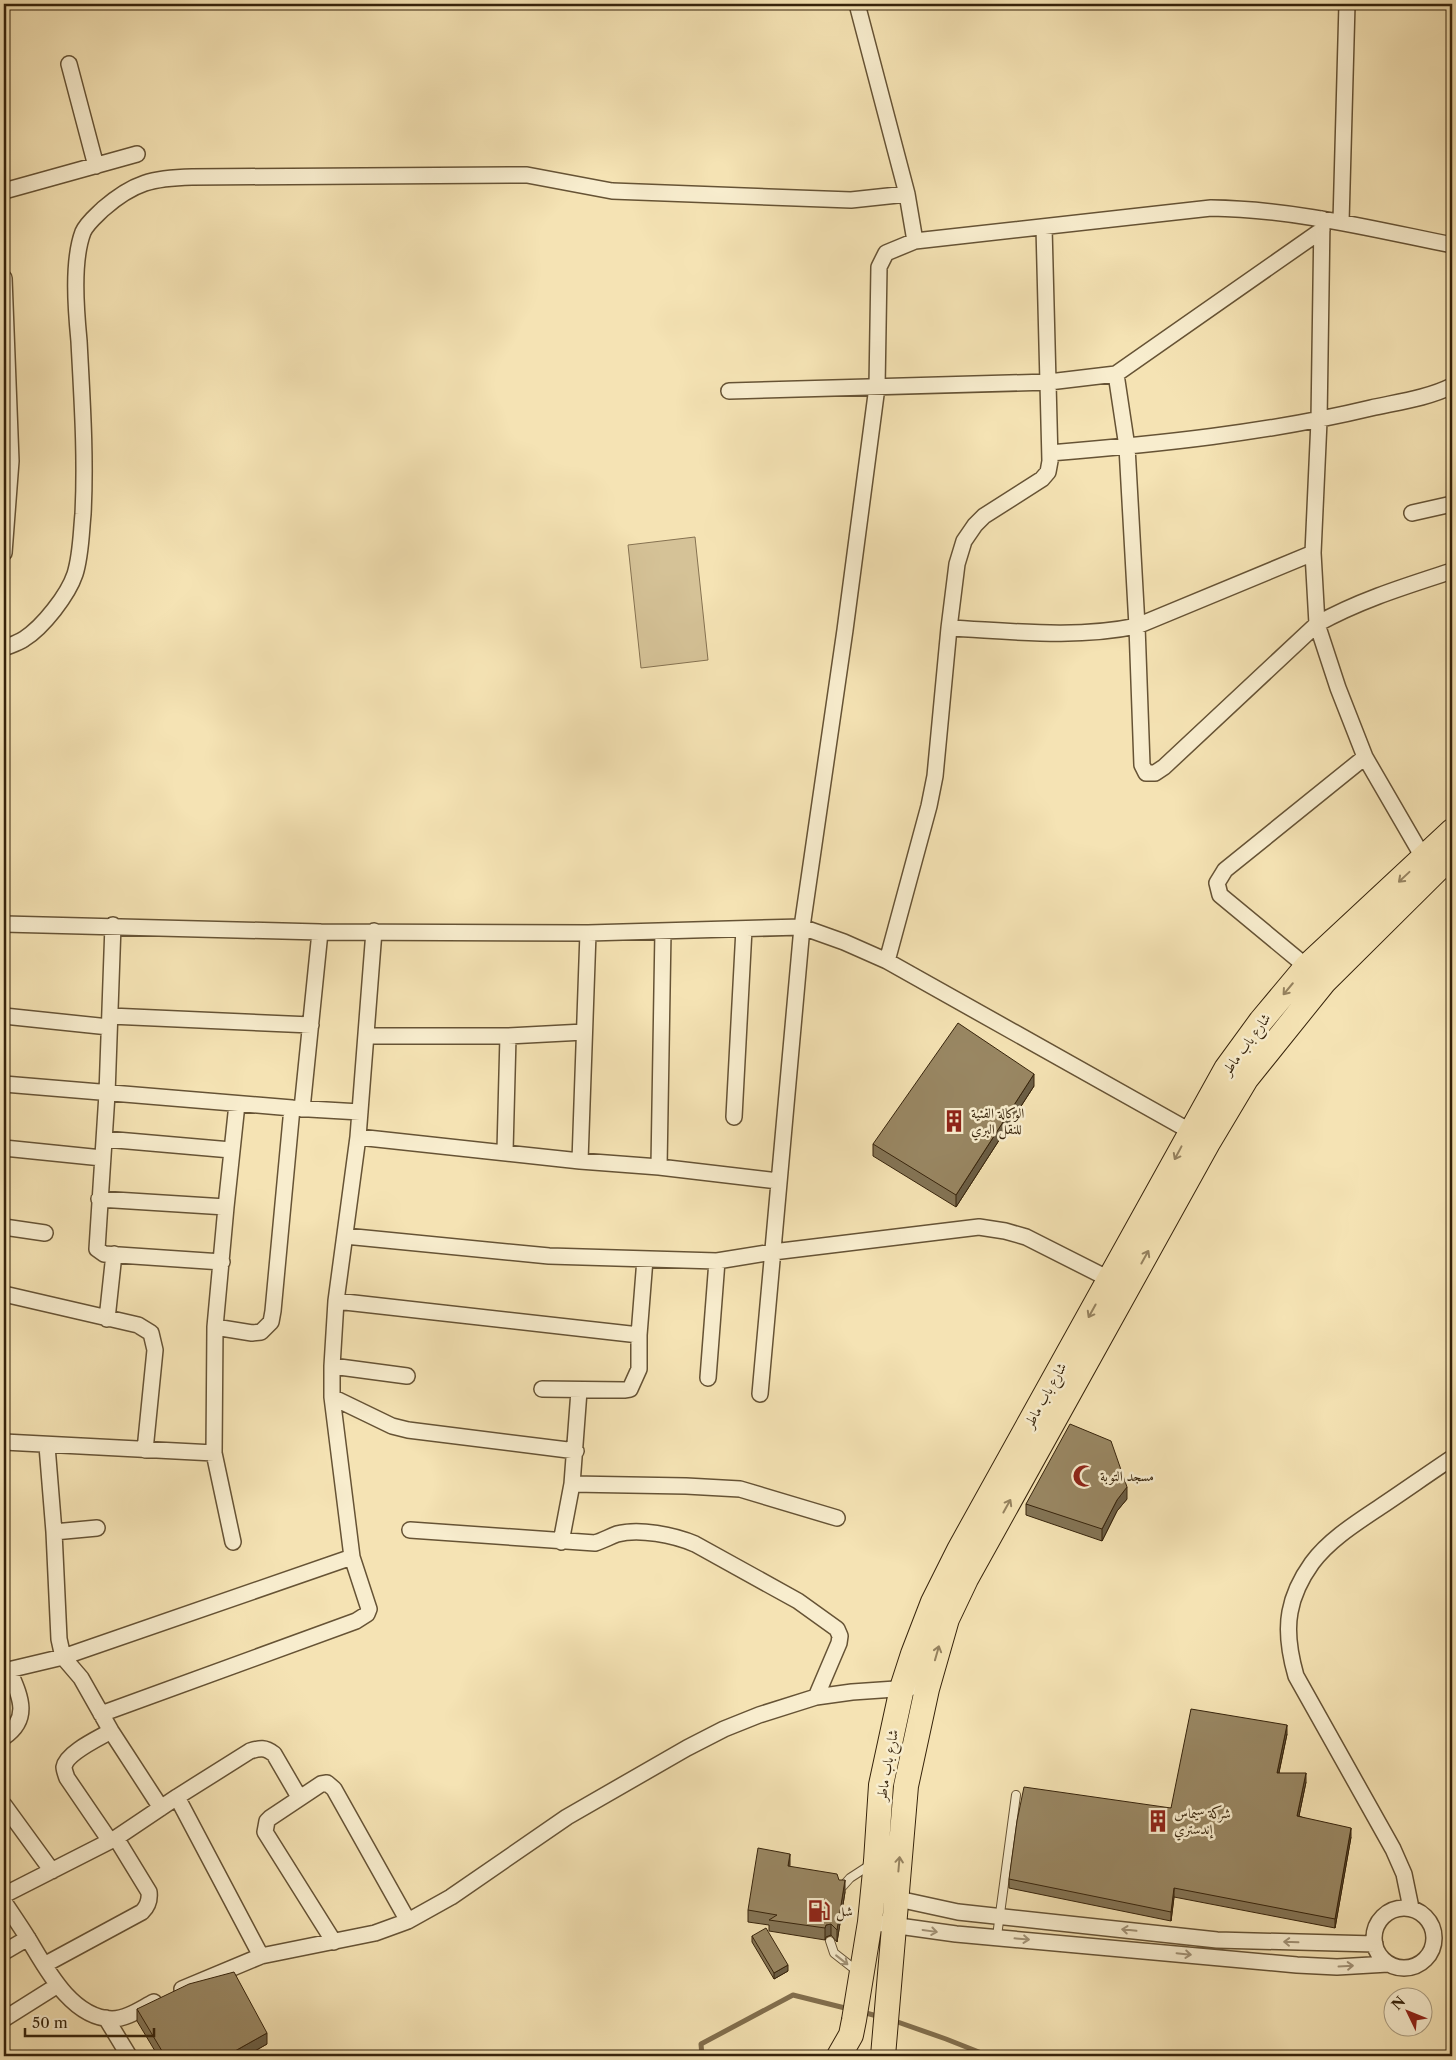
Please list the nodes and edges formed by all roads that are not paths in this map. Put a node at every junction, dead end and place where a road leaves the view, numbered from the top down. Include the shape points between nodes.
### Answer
1 (857, 4) edge
2 (1347, 4) edge
3 (69, 64) dead end
4 (137, 154) dead end
5 (96, 166) junction
6 (4, 191) edge
7 (907, 194) junction
8 (1341, 222) junction
9 (1322, 224) junction
10 (1044, 227) junction
11 (915, 241) junction
12 (1452, 245) edge
13 (4, 278) edge
14 (1116, 374) junction
15 (1049, 382) junction
16 (1452, 386) edge
17 (877, 388) junction
18 (729, 390) dead end
19 (1319, 420) junction
20 (1127, 447) junction
21 (1050, 453) junction
22 (1452, 504) edge
23 (1412, 514) dead end
24 (4, 553) edge
25 (1314, 553) junction
26 (1452, 571) edge
27 (1317, 624) junction
28 (1137, 626) junction
29 (949, 628) junction
30 (4, 648) edge
31 (1365, 757) junction
32 (1452, 831) edge
33 (1452, 855) edge
34 (1428, 866) junction
35 (4, 924) edge
36 (113, 926) junction
37 (802, 927) junction
38 (744, 929) junction
39 (374, 931) junction
40 (663, 931) junction
41 (320, 932) junction
42 (588, 933) junction
43 (887, 961) junction
44 (1307, 966) junction
45 (1324, 982) junction
46 (4, 1016) edge
47 (109, 1021) junction
48 (311, 1025) junction
49 (584, 1032) junction
50 (366, 1036) junction
51 (508, 1036) junction
52 (4, 1084) edge
53 (107, 1094) junction
54 (237, 1104) junction
55 (297, 1108) junction
56 (360, 1112) junction
57 (734, 1117) dead end
58 (1199, 1136) junction
59 (358, 1137) junction
60 (105, 1139) junction
61 (4, 1148) edge
62 (231, 1150) junction
63 (506, 1151) junction
64 (102, 1158) junction
65 (580, 1161) junction
66 (659, 1167) junction
67 (778, 1181) junction
68 (99, 1199) junction
69 (226, 1207) junction
70 (4, 1227) edge
71 (45, 1233) dead end
72 (345, 1236) junction
73 (773, 1252) junction
74 (114, 1254) junction
75 (644, 1260) junction
76 (717, 1261) junction
77 (222, 1262) junction
78 (1119, 1284) junction
79 (4, 1294) edge
80 (336, 1301) junction
81 (107, 1319) junction
82 (215, 1327) junction
83 (639, 1334) junction
84 (332, 1366) junction
85 (407, 1376) dead end
86 (708, 1378) dead end
87 (542, 1389) dead end
88 (578, 1390) junction
89 (760, 1394) dead end
90 (332, 1397) junction
91 (4, 1442) edge
92 (47, 1446) junction
93 (144, 1450) junction
94 (576, 1451) junction
95 (214, 1453) junction
96 (1452, 1458) edge
97 (572, 1484) junction
98 (837, 1518) dead end
99 (97, 1528) dead end
100 (410, 1530) dead end
101 (54, 1532) junction
102 (233, 1542) dead end
103 (561, 1542) junction
104 (352, 1557) junction
105 (63, 1656) junction
106 (6, 1670) edge
107 (902, 1688) junction
108 (927, 1688) junction
109 (816, 1697) junction
110 (101, 1714) junction
111 (110, 1731) junction
112 (4, 1737) edge
113 (1016, 1795) dead end
114 (177, 1797) junction
115 (300, 1798) junction
116 (4, 1805) edge
117 (160, 1808) junction
118 (113, 1840) junction
119 (876, 1861) junction
120 (52, 1872) junction
121 (842, 1886) edge
122 (4, 1895) edge
123 (872, 1895) junction
124 (897, 1898) junction
125 (4, 1902) edge
126 (1411, 1908) junction
127 (958, 1912) junction
128 (998, 1916) junction
129 (408, 1921) junction
130 (870, 1922) junction
131 (1076, 1925) junction
132 (894, 1926) junction
133 (956, 1934) junction
134 (997, 1936) junction
135 (28, 1938) junction
136 (830, 1941) edge
137 (334, 1942) junction
138 (1075, 1944) junction
139 (1375, 1944) junction
140 (4, 1952) edge
141 (261, 1956) junction
142 (1388, 1964) junction
143 (44, 1965) junction
144 (861, 1974) junction
145 (58, 1985) junction
146 (106, 2018) junction
147 (4, 2019) edge
148 (129, 2056) edge
149 (839, 2056) edge
150 (883, 2056) edge

1 - 7 street
2 - 8 street
3 - 5 street
4 - 5 street
5 - 6 street
7 - 11 street
7 - 30 street via 851,200 612,191 518,175 192,176 162,178 128,190 93,218 84,231 80,249 76,302 85,473 76,573 42,624 24,639
8 - 9 street
8 - 12 street
9 - 10 street via 1240,208 1211,208
9 - 14 street
9 - 19 street
10 - 11 street
10 - 15 street
11 - 17 street via 886,253 879,267
13 - 24 street via 12,461
14 - 15 street
14 - 20 street
15 - 17 street
15 - 21 street
16 - 19 street via 1428,395
17 - 18 street
17 - 37 street
19 - 20 street
19 - 25 street
20 - 21 street
20 - 28 street
21 - 29 street via 1048,472 1042,479 984,516 964,541 957,564
22 - 23 street
25 - 27 street
25 - 28 street
26 - 27 street via 1370,598
27 - 28 street via 1164,767 1150,774 1142,765
27 - 31 street
28 - 29 street via 1082,633
29 - 43 street via 935,776
31 - 34 street
31 - 44 street via 1224,870 1217,883 1220,895
32 - 34 main road, شارع باب ماطر
33 - 34 main road, شارع باب ماطر
34 -> 44 main road, شارع باب ماطر
34 - 45 main road, شارع باب ماطر
35 - 36 street
36 - 41 street
36 - 47 street
37 - 38 street
37 - 43 street
37 - 67 street
38 - 40 street
38 - 57 street
39 - 41 street
39 - 42 street
39 - 50 street
40 - 42 street
40 - 66 street
41 - 48 street
42 - 49 street
43 - 58 street
44 - 45 street
44 -> 58 main road, شارع باب ماطر via 1226,1068
45 - 58 main road, شارع باب ماطر
46 - 47 street
47 - 48 street
47 - 53 street
48 - 55 street
49 - 51 street
49 - 65 street
50 - 51 street
50 - 56 street
51 - 63 street
52 - 53 street
53 - 54 street
53 - 60 street
54 - 55 street
54 - 62 street
55 - 56 street
55 - 82 street via 271,1322 261,1332 252,1333
56 - 59 street
58 - 78 main road, شارع باب ماطر
59 - 63 street
59 - 72 street
60 - 62 street
60 - 64 street
61 - 64 street
62 - 69 street
63 - 65 street
64 - 68 street
65 - 66 street
66 - 67 street
67 - 73 street
68 - 69 street
68 - 74 street via 97,1249 104,1254
69 - 77 street
70 - 71 street
72 - 75 street via 549,1256
72 - 80 street
73 - 76 street
73 - 78 street via 979,1227 1006,1230 1026,1237
73 - 89 street
74 - 77 street
74 - 81 street
75 - 76 street
75 - 83 street
76 - 86 street
77 - 82 street
78 -> 107 main road, شارع باب ماطر via 959,1550 933,1602
108 -> 78 main road, شارع باب ماطر via 947,1619 966,1579
79 - 81 street
80 - 83 street
80 - 84 street
81 - 93 street via 144,1328 154,1340
82 - 95 street
83 - 88 street via 639,1369 630,1389
84 - 85 street
84 - 90 street
87 - 88 street
88 - 94 street
90 - 94 street via 392,1426 408,1430
90 - 104 street
91 - 92 street
92 - 93 street
92 - 101 street
93 - 95 street
94 - 97 street
95 - 102 street
96 - 126 street via 1332,1542 1312,1562 1298,1587 1290,1612 1288,1634 1296,1676 1393,1849 1404,1874
97 - 98 street via 740,1489
97 - 103 street
99 - 101 street
100 - 103 street
101 - 105 street via 58,1639
103 - 109 street via 594,1544 617,1534 630,1533 678,1537 798,1601 837,1629 840,1636
104 - 105 street
104 - 110 street via 368,1602 367,1614 362,1618
105 - 106 street
105 - 110 street via 81,1678
106 - 112 street via 22,1701 17,1723
107 - 108 street
107 - 109 street
107 - 119 main road, شارع باب ماطر via 881,1785
124 -> 108 main road, شارع باب ماطر via 906,1786
109 - 129 street via 759,1715 687,1748 568,1817 452,1897
110 - 111 street
111 - 117 street
111 - 118 street via 72,1754 64,1768 67,1778
113 - 128 lane
114 - 115 street via 261,1748 274,1754
114 - 117 street
114 - 141 street
115 - 129 street via 321,1784 331,1785
115 - 137 street via 267,1822 265,1832
116 - 120 street
117 - 118 street
118 - 120 street
118 - 143 street via 149,1892 150,1900 142,1912
119 - 121 lane
119 - 123 main road, شارع باب ماطر
120 - 122 street
123 - 124 street
123 - 130 main road, شارع باب ماطر
124 - 127 street
124 - 132 main road, شارع باب ماطر
125 - 135 street
126 - 139 street via 1399,1908 1383,1917 1377,1924
126 - 142 street via 1430,1922 1434,1945 1425,1960 1410,1968
127 - 128 street
127 - 133 street
128 - 131 street
128 - 134 lane
129 - 137 street via 375,1933
130 - 132 street
130 - 144 main road, شارع باب ماطر
131 - 138 street
139 -> 131 street via 1218,1940
132 -> 133 street
132 - 150 main road, شارع باب ماطر
133 - 134 street
134 -> 138 street
135 - 140 street
135 - 143 street
136 -> 144 lane via 834,1953
137 - 141 street
138 -> 142 street via 1297,1965
139 - 142 street via 1379,1955
141 - 146 street via 196,1982 122,2018
143 - 145 street
144 - 149 main road, شارع باب ماطر via 851,2034
145 - 146 street via 79,2007
145 - 147 street
146 - 148 street

